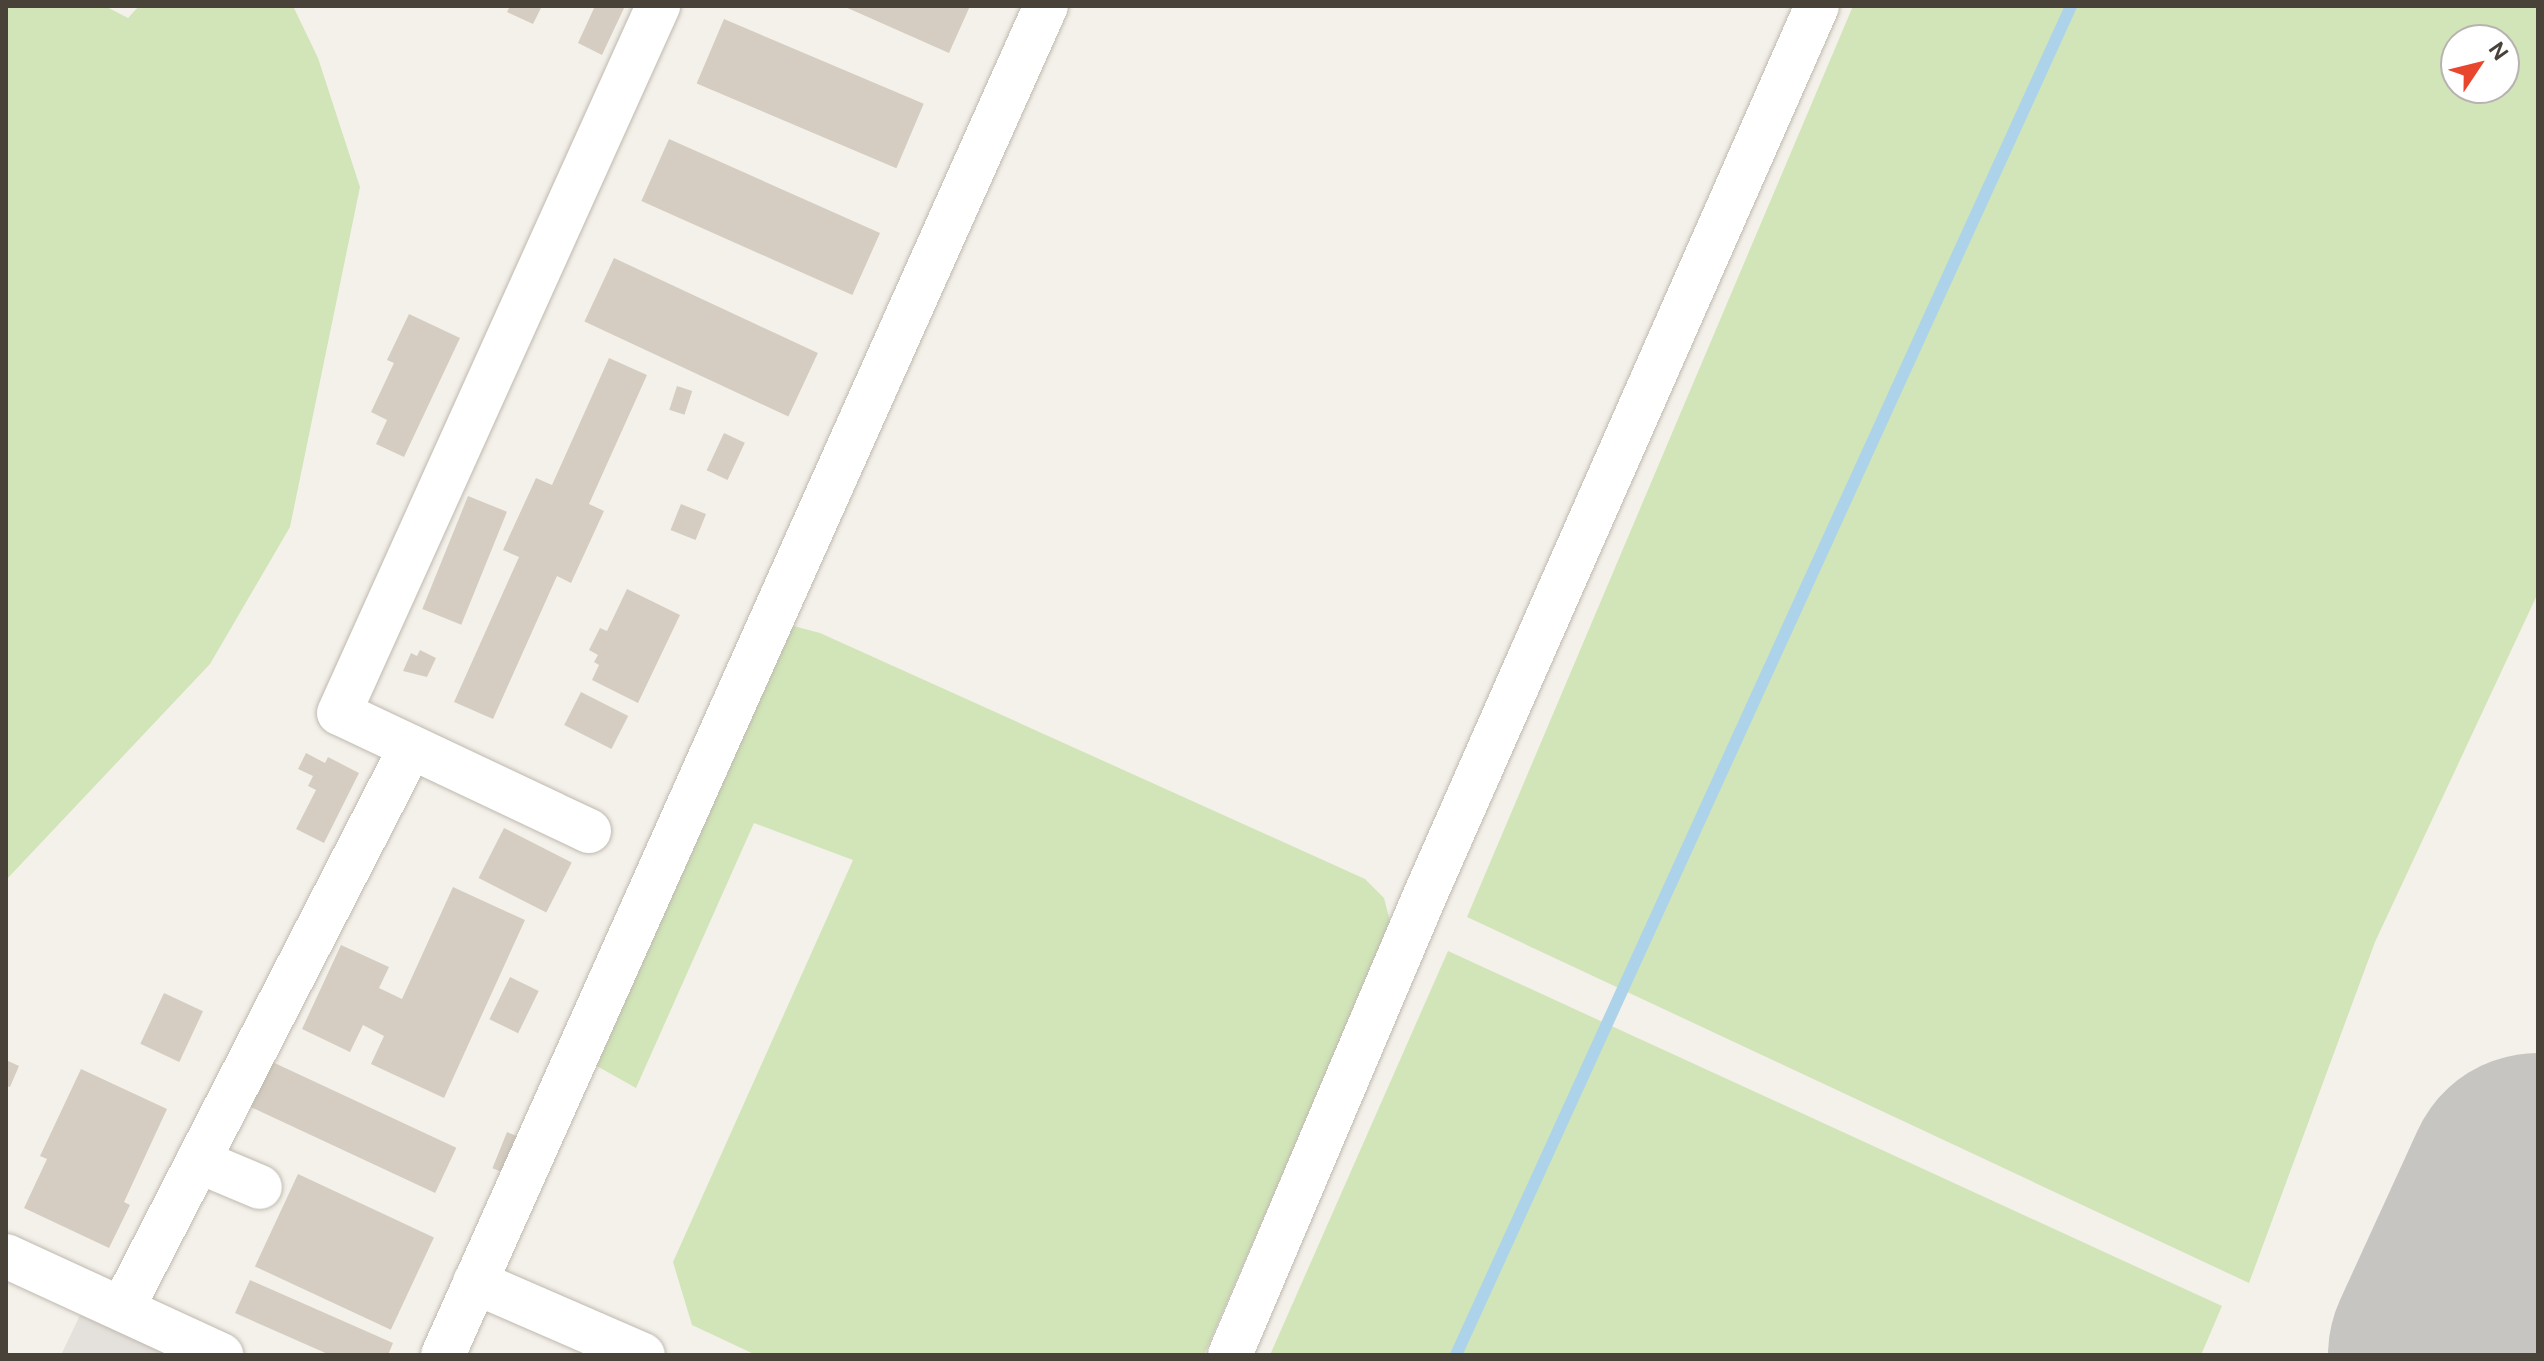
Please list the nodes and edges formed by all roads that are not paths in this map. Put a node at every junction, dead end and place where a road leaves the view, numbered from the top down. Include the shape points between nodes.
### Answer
1 (658, 6) edge
2 (1046, 6) edge
3 (1817, 6) edge
4 (411, 747) junction
5 (589, 831) dead end
6 (198, 1161) junction
7 (260, 1187) dead end
8 (6, 1256) edge
9 (475, 1282) junction
10 (122, 1309) junction
11 (221, 1355) edge
12 (443, 1355) edge
13 (643, 1355) edge
14 (1230, 1355) edge

1 - 4 lane via 339,713
2 - 9 lane
3 - 14 lane via 1432,879
4 - 5 lane
4 - 6 lane
6 - 7 lane
6 - 10 lane
8 - 10 lane
9 - 12 lane
9 - 13 lane
10 - 11 lane

